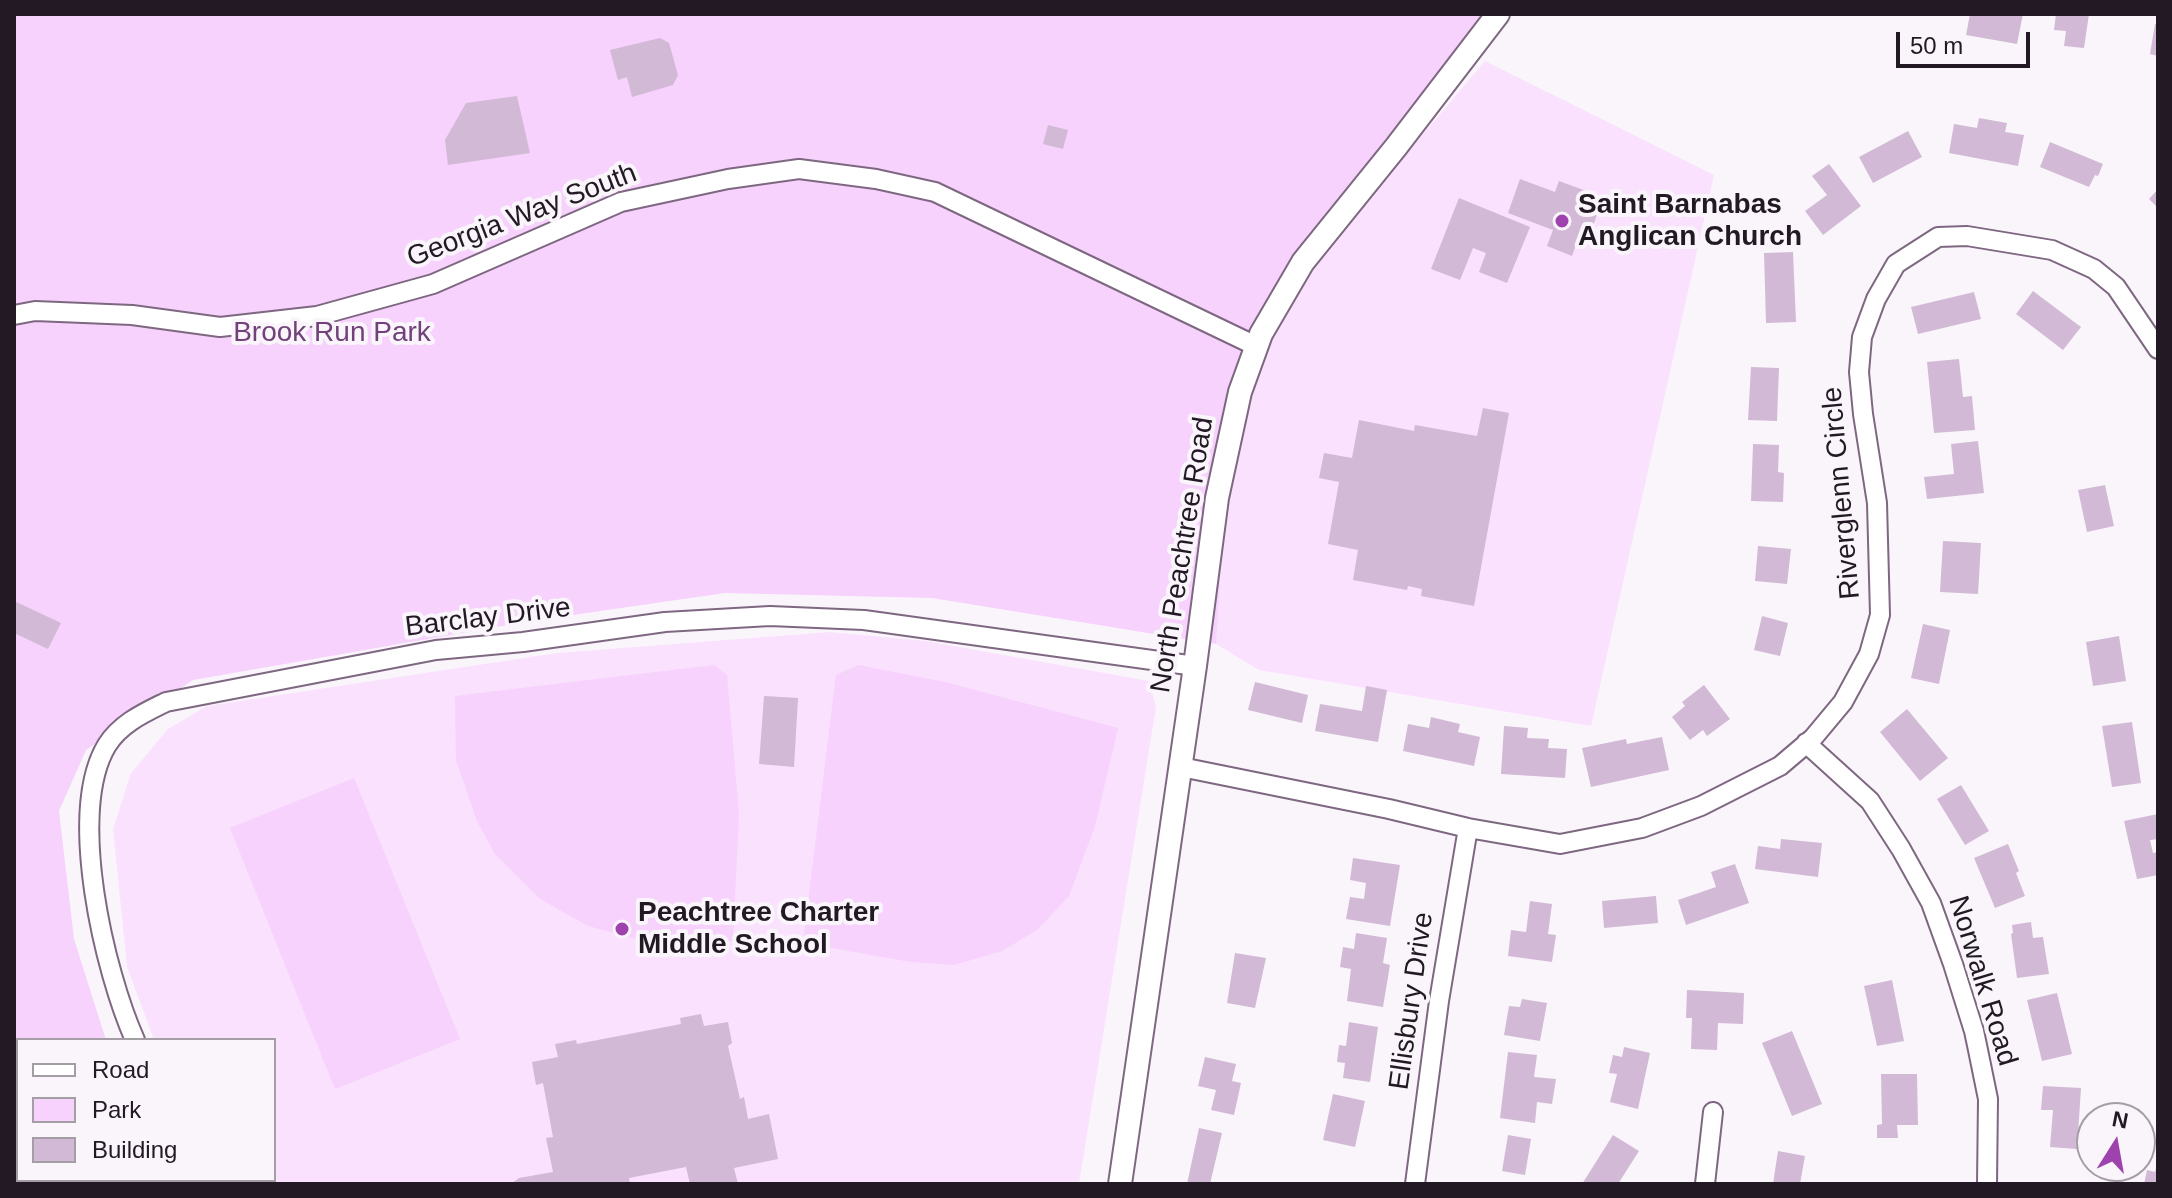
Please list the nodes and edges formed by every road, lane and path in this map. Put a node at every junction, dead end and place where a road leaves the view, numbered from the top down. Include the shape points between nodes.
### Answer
1 (1498, 14) edge
2 (14, 315) edge
3 (1256, 346) junction
4 (2158, 349) edge
5 (1195, 666) junction
6 (1806, 743) junction
7 (1181, 767) junction
8 (1468, 828) junction
9 (134, 1038) edge
10 (1713, 1112) dead end
11 (1120, 1184) edge
12 (1415, 1184) edge
13 (1705, 1184) edge
14 (1987, 1184) edge

1 - 3 street, North Peachtree Road via 1303,262
2 - 3 street, Georgia Way South via 132,315 220,327 317,316 433,284 621,202 799,169 935,192
3 - 5 street, North Peachtree Road via 1240,392 1217,498
4 - 6 street, Riverglenn Circle via 2116,287 2094,269 2052,250 1967,236 1938,237 1896,264 1862,337 1859,372 1877,503 1880,615 1869,654 1843,702
5 - 7 street, North Peachtree Road
5 - 9 street, Barclay Drive via 864,620 770,616 665,622 436,650 166,702 128,722 107,746 95,776 90,824 94,898
6 - 8 street, Riverglenn Circle via 1780,766 1701,806 1642,828 1560,844
6 - 14 street, Norwalk Road via 1870,801 1931,903 1953,964 1988,1099
7 - 8 street, Riverglenn Circle
7 - 11 street, North Peachtree Road
8 - 12 street, Ellisbury Drive
10 - 13 street

